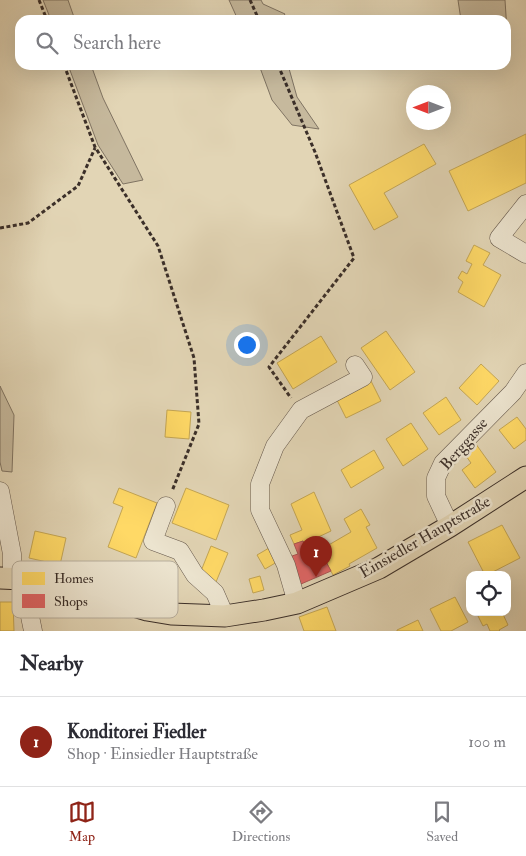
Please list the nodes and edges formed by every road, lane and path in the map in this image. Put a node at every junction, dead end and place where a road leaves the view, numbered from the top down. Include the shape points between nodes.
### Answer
1 (39, 0) edge
2 (250, 0) edge
3 (45, 15) edge
4 (257, 15) edge
5 (66, 70) edge
6 (280, 70) edge
7 (95, 147) junction
8 (526, 204) edge
9 (0, 228) edge
10 (526, 254) edge
11 (355, 365) dead end
12 (526, 373) edge
13 (301, 410) junction
14 (526, 477) edge
15 (0, 491) edge
16 (166, 506) joint
17 (450, 526) junction
18 (12, 578) edge
19 (296, 603) junction
20 (178, 614) edge
21 (225, 616) junction
22 (30, 618) edge
23 (33, 631) edge

1 - 3 path
2 - 4 path
5 - 7 path
6 - 13 path via 354,258 269,367
7 - 9 path via 78,186 28,223
7 - 16 path via 158,246 194,358 199,424
8 - 10 street via 499,238
11 - 13 street via 362,377
12 - 17 street, Berggasse via 513,392 443,462 436,478 436,496
13 - 19 street via 275,446 260,484 260,510 286,565
14 - 17 main road, Einsiedler Hauptstraße
15 - 18 street via 12,554
16 - 21 street via 153,541 180,552 195,575 216,593
17 - 19 main road, Einsiedler Hauptstraße via 379,568
19 - 21 main road, Einsiedler Hauptstraße
20 - 21 main road, Einsiedler Hauptstraße
22 - 23 street

